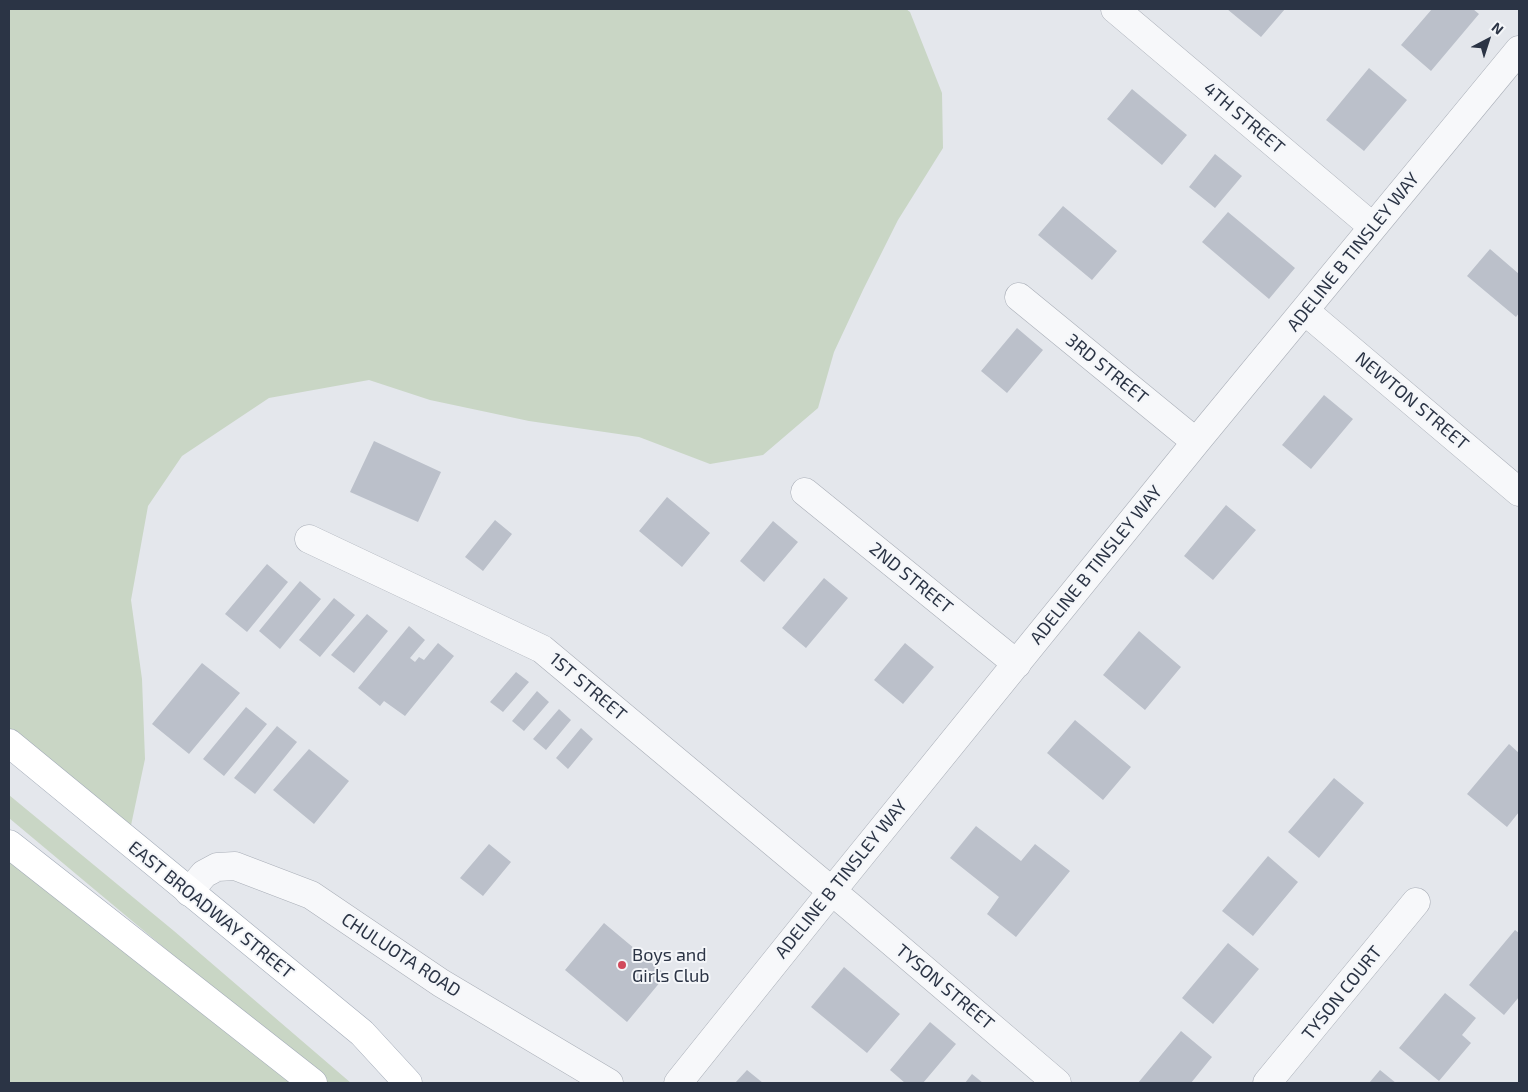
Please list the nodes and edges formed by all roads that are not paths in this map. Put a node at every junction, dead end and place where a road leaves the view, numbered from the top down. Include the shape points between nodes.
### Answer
1 (1115, 9) edge
2 (1519, 50) edge
3 (1373, 227) junction
4 (1019, 297) dead end
5 (1305, 311) junction
6 (1196, 442) junction
7 (805, 492) dead end
8 (1519, 492) edge
9 (309, 540) dead end
10 (1017, 664) junction
11 (9, 743) edge
12 (9, 844) edge
13 (832, 891) junction
14 (189, 892) junction
15 (1416, 902) dead end
16 (313, 1083) edge
17 (408, 1083) edge
18 (609, 1083) edge
19 (678, 1083) edge
20 (1058, 1083) edge
21 (1267, 1083) edge

1 - 3 street, 4TH STREET
2 - 3 street, ADELINE B TINSLEY WAY
3 - 5 street, ADELINE B TINSLEY WAY
4 - 6 street, 3RD STREET
5 - 6 street, ADELINE B TINSLEY WAY
5 - 8 street, NEWTON STREET
6 - 10 street, ADELINE B TINSLEY WAY
7 - 10 street, 2ND STREET
9 - 13 street, 1ST STREET via 542,649
10 - 13 street, ADELINE B TINSLEY WAY
11 - 14 main road, EAST BROADWAY STREET
12 - 16 main road
13 - 19 street, ADELINE B TINSLEY WAY
13 - 20 street, TYSON STREET
14 - 17 main road, EAST BROADWAY STREET via 362,1033
14 - 18 street, CHULUOTA ROAD via 204,874 217,867 235,866 311,896 441,983
15 - 21 street, TYSON COURT

